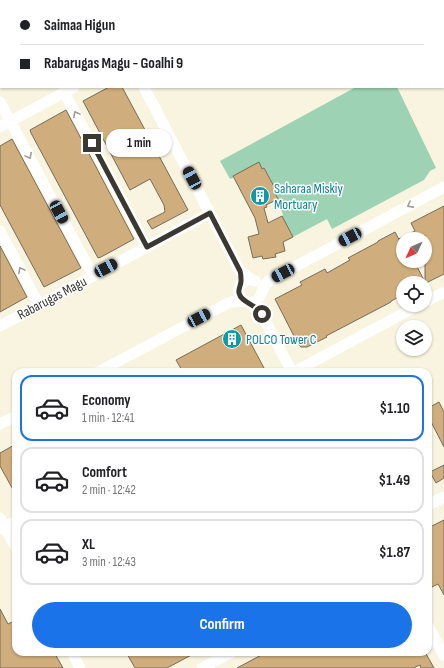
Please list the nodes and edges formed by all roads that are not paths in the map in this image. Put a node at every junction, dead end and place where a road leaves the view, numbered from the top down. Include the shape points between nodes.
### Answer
1 (72, 88) edge
2 (145, 88) edge
3 (64, 92) junction
4 (0, 102) edge
5 (11, 121) junction
6 (0, 127) edge
7 (444, 187) edge
8 (210, 213) junction
9 (0, 231) edge
10 (147, 247) junction
11 (240, 271) junction
12 (93, 276) junction
13 (252, 280) junction
14 (239, 287) junction
15 (444, 292) edge
16 (261, 295) junction
17 (432, 298) edge
18 (246, 302) junction
19 (228, 303) junction
20 (39, 305) junction
21 (260, 311) junction
22 (406, 312) edge
23 (0, 326) edge
24 (106, 368) edge
25 (291, 368) edge
26 (301, 368) edge
27 (12, 418) edge
28 (0, 424) edge
29 (444, 497) edge
30 (432, 503) edge
31 (12, 522) edge
32 (2, 525) edge
33 (12, 541) edge
34 (432, 634) edge
35 (74, 656) edge
36 (224, 656) edge
37 (444, 656) edge
38 (80, 668) edge
39 (202, 668) edge

1 - 3 street
2 - 8 street
3 - 5 street
10 -> 3 street
4 - 5 street
5 - 6 street
5 -> 12 street
7 -> 16 street via 270,280
8 - 10 street, Rabarugas Magu
8 - 11 street
20 -> 9 street
10 - 12 street, Rabarugas Magu
11 - 13 street
11 - 14 street
12 - 20 street, Rabarugas Magu
13 - 14 street via 245,281
13 - 16 street via 260,286
14 - 18 street via 240,296
14 - 19 street
15 - 17 street
16 - 18 street via 255,302
16 - 21 street
18 - 19 street
18 - 21 street
19 - 24 street
20 - 23 street, Rabarugas Magu
21 - 25 street
22 - 26 street
27 - 28 street
29 - 30 street
31 - 32 street
32 - 33 street
34 - 37 street
35 - 38 street
36 - 39 street

